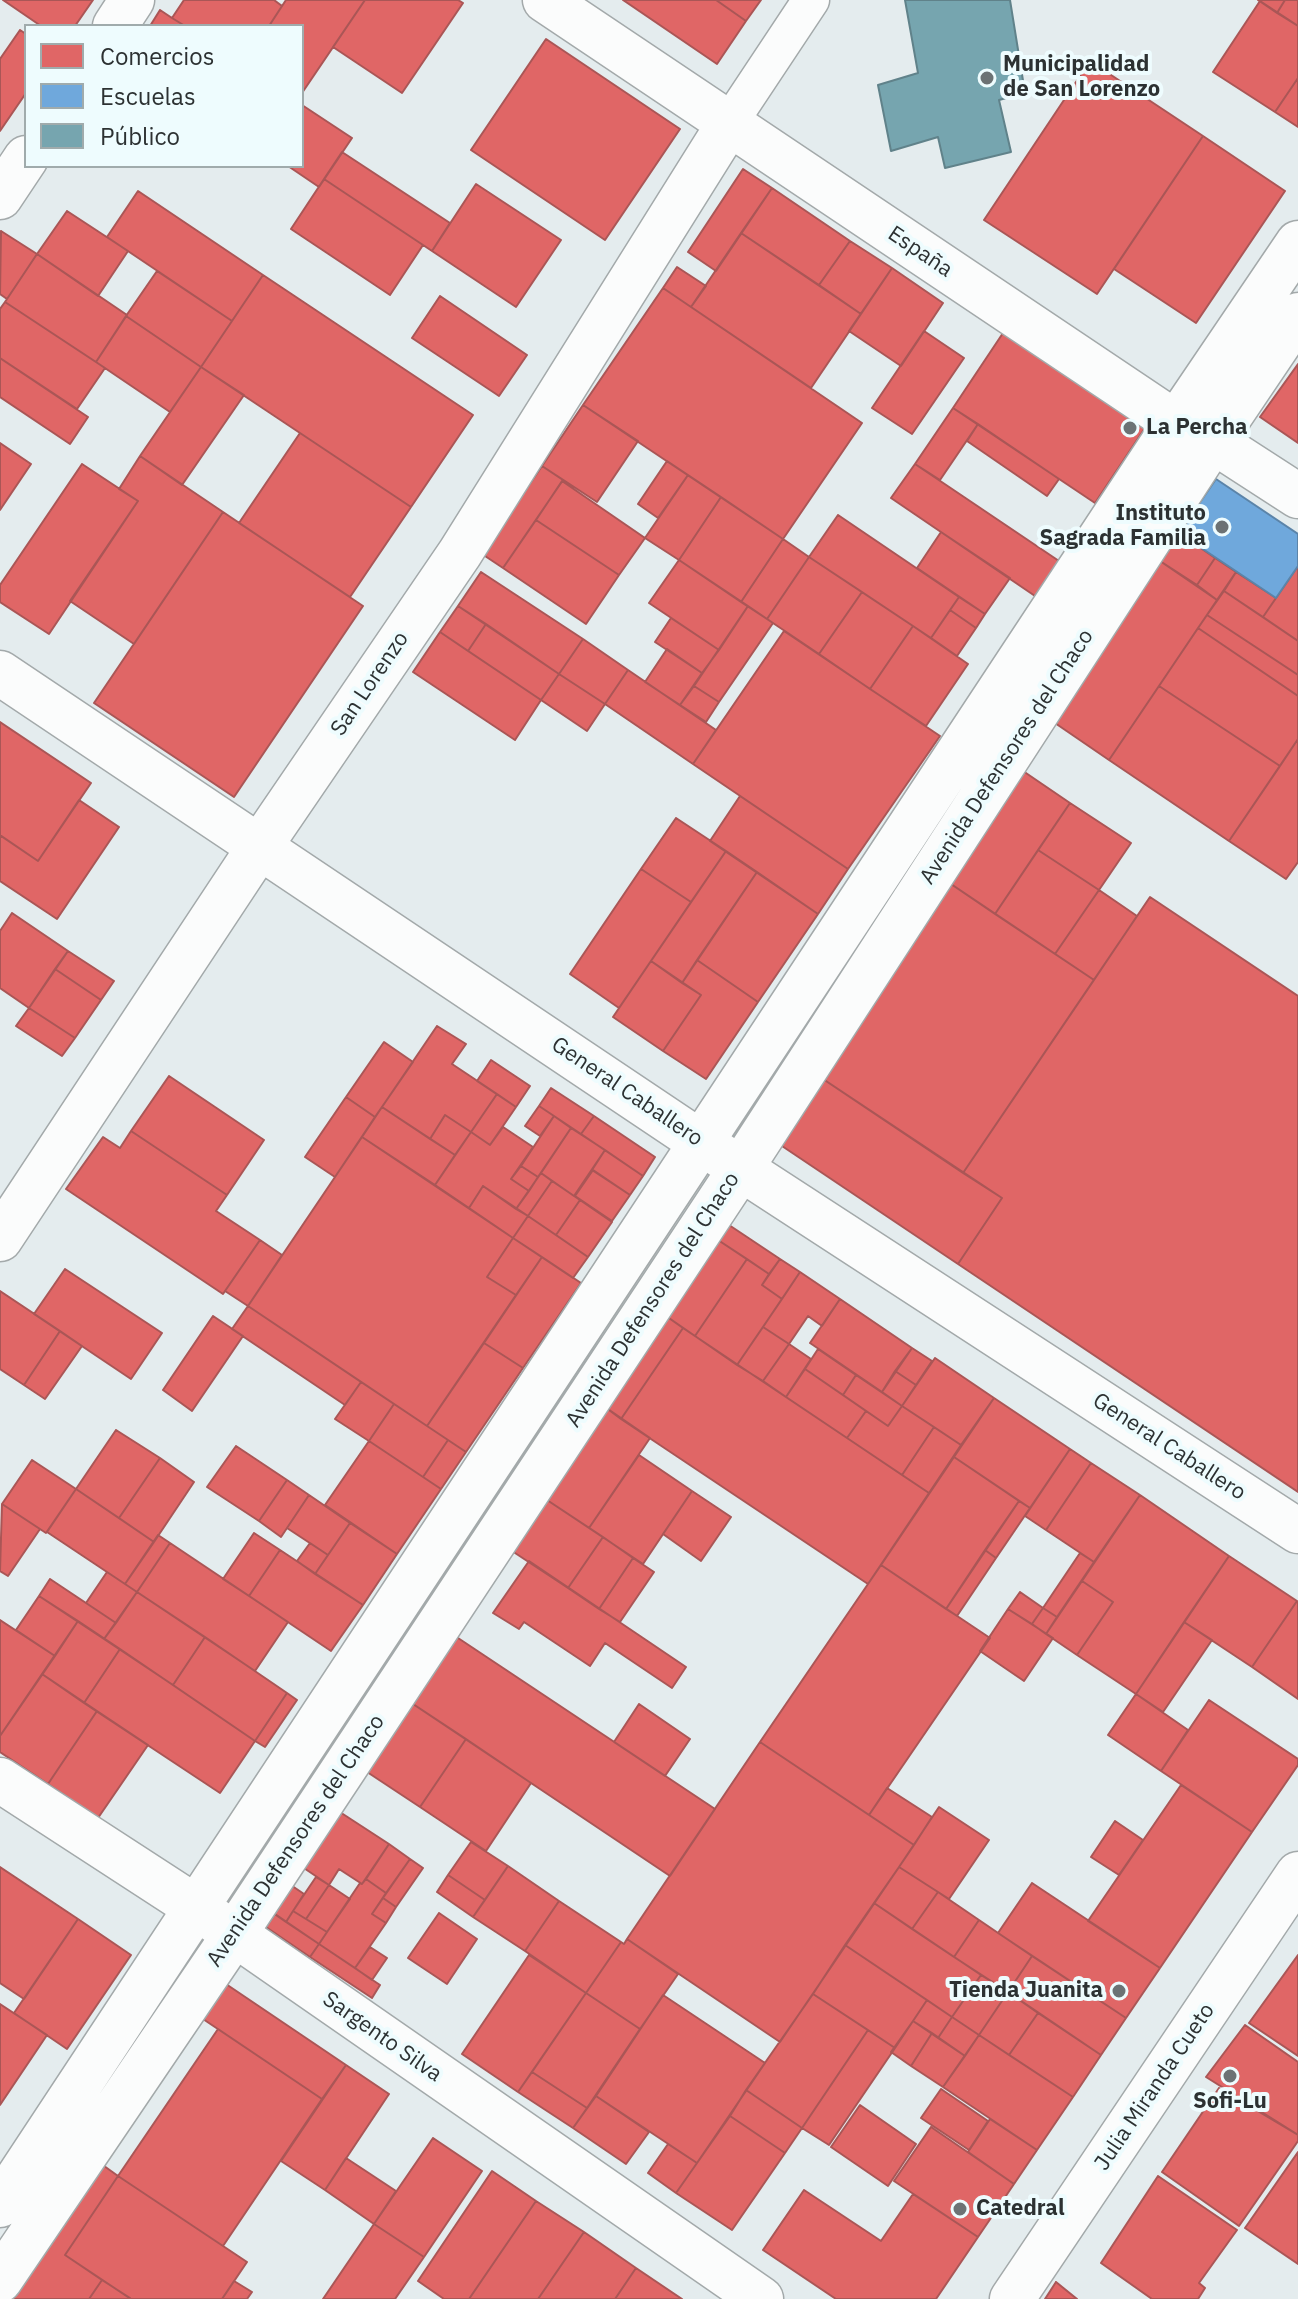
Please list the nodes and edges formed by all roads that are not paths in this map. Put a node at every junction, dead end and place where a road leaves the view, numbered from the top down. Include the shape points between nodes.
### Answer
1 (132, 0) edge
2 (545, 0) edge
3 (811, 0) edge
4 (116, 24) edge
5 (730, 122) junction
6 (24, 161) edge
7 (0, 197) edge
8 (1298, 243) edge
9 (1298, 315) edge
10 (1194, 432) junction
11 (1298, 496) edge
12 (0, 673) edge
13 (260, 846) junction
14 (700, 1142) junction
15 (741, 1168) junction
16 (0, 1239) edge
17 (1298, 1531) edge
18 (0, 1780) edge
19 (1298, 1874) edge
20 (197, 1908) junction
21 (234, 1935) junction
22 (0, 2205) edge
23 (0, 2280) edge
24 (761, 2299) edge
25 (1012, 2299) edge

1 - 4 main road
2 - 5 main road, España
3 - 5 street
5 - 10 main road, España
5 - 13 main road, San Lorenzo via 460,553
6 - 7 main road
8 - 10 main road, Avenida Defensores del Chaco
9 - 10 main road, Avenida Defensores del Chaco
10 - 11 main road, España
10 - 14 main road, Avenida Defensores del Chaco
10 - 15 main road, Avenida Defensores del Chaco
12 - 13 main road, General Caballero
13 - 14 main road, General Caballero
13 - 16 main road, San Lorenzo
14 - 15 main road, General Caballero
14 - 20 main road, Avenida Defensores del Chaco
15 - 17 main road, General Caballero
15 - 21 main road, Avenida Defensores del Chaco
18 - 20 main road, Sargento Silva
19 - 25 main road, Julia Miranda Cueto
20 - 21 main road, Sargento Silva
20 - 22 main road, Avenida Defensores del Chaco
21 - 23 main road, Avenida Defensores del Chaco
21 - 24 main road, Sargento Silva

